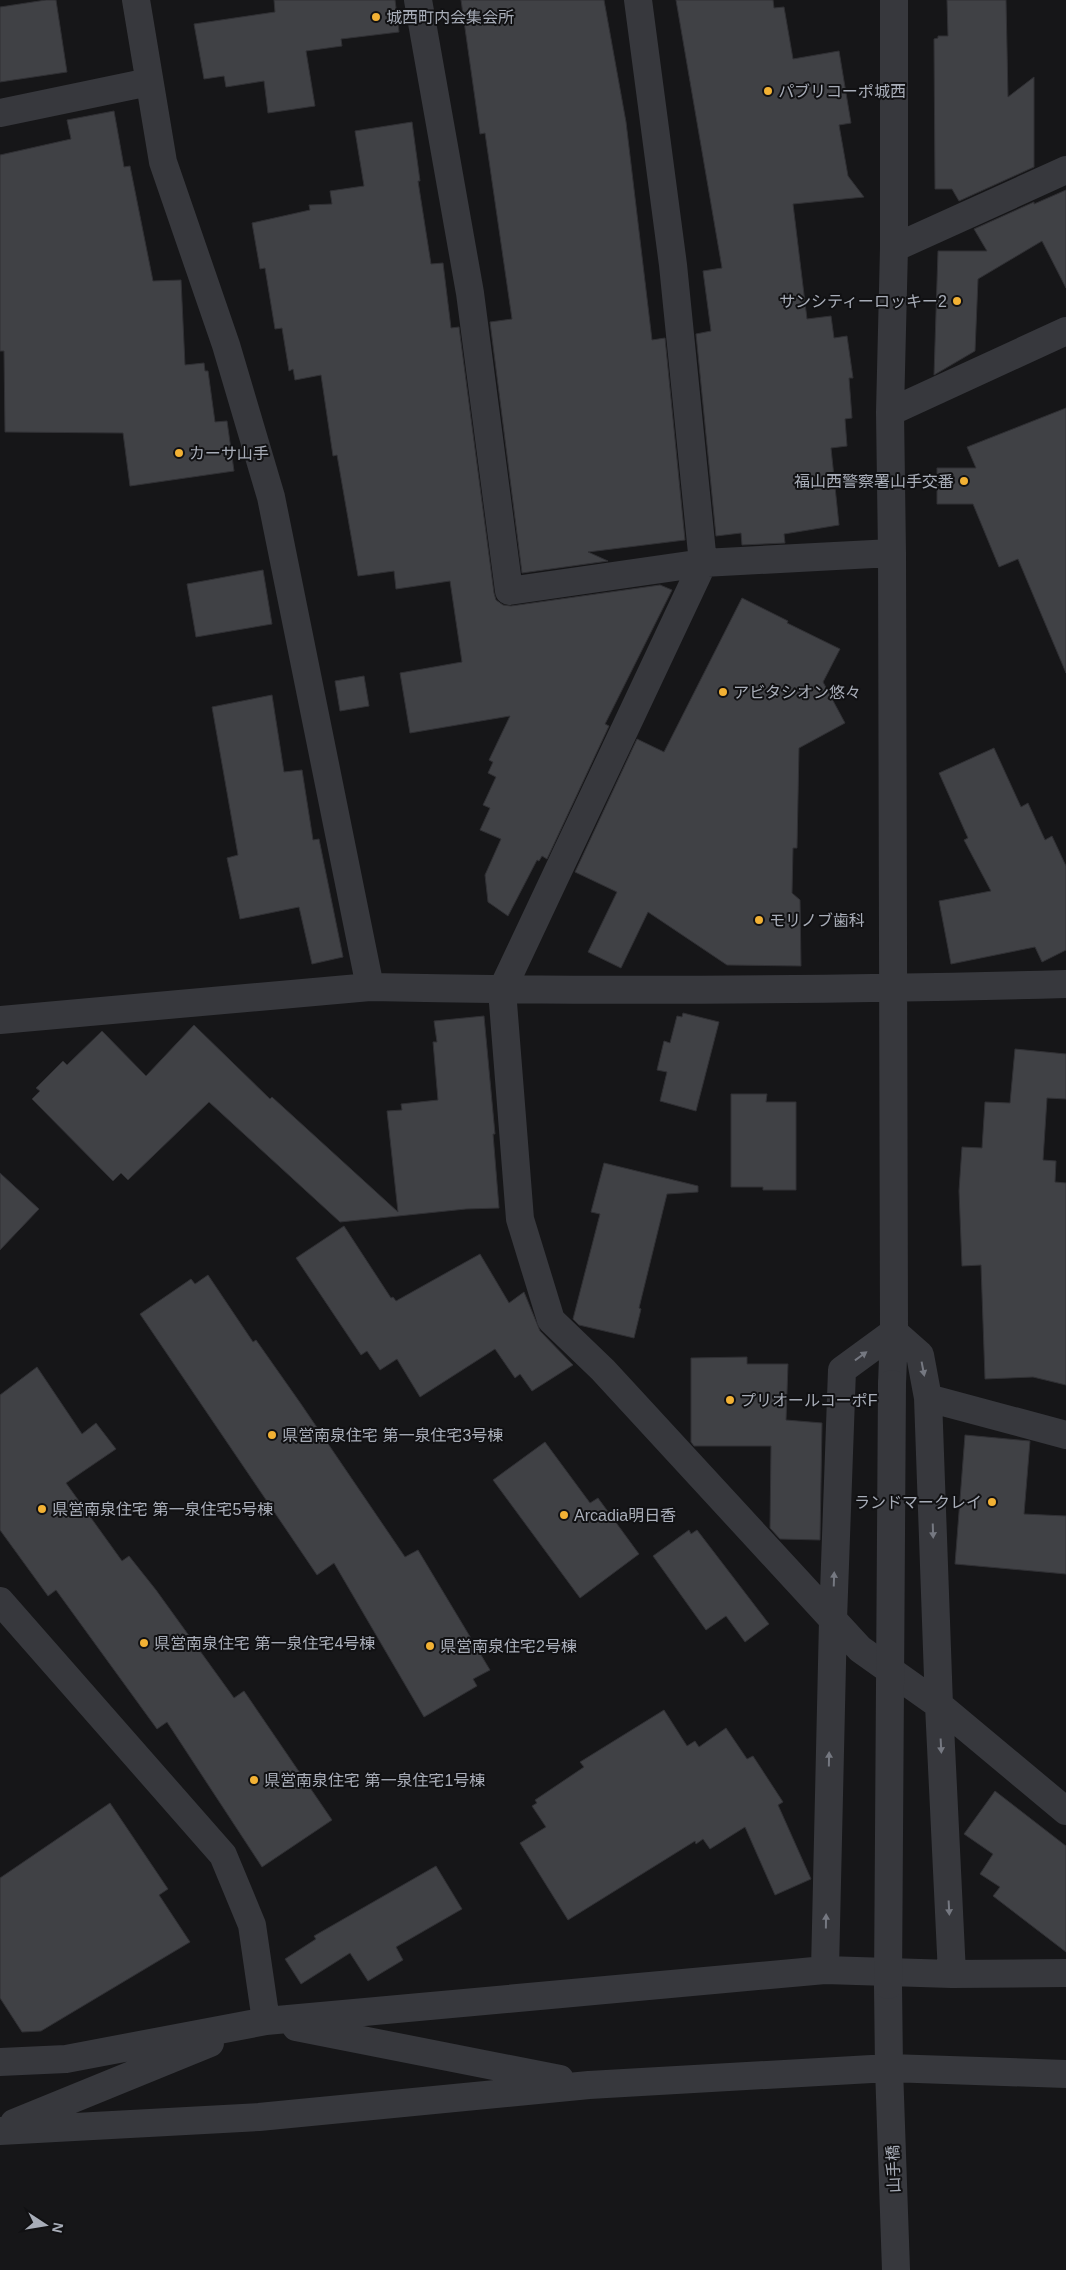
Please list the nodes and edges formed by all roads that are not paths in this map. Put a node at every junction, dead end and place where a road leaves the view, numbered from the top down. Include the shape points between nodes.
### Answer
1 (136, 0) edge
2 (418, 0) edge
3 (638, 0) edge
4 (894, 0) edge
5 (149, 82) junction
6 (0, 113) edge
7 (1066, 170) edge
8 (894, 248) junction
9 (1066, 331) edge
10 (890, 412) junction
11 (892, 553) junction
12 (703, 564) junction
13 (1066, 984) edge
14 (370, 987) junction
15 (894, 988) junction
16 (502, 990) junction
17 (0, 1020) edge
18 (894, 1332) junction
19 (928, 1398) junction
20 (1066, 1435) edge
21 (0, 1601) edge
22 (833, 1620) junction
23 (938, 1705) junction
24 (1066, 1811) edge
25 (824, 1970) junction
26 (952, 1974) junction
27 (1066, 1974) edge
28 (266, 2021) junction
29 (0, 2062) edge
30 (889, 2068) junction
31 (1066, 2074) edge
32 (589, 2085) junction
33 (0, 2130) edge
34 (896, 2270) edge

1 - 5 street
2 - 12 street via 470,293 509,592
3 - 12 street via 673,265
4 - 8 street, 山手橋
5 - 6 street
5 - 14 street via 163,162 226,345 271,497
7 - 8 street
8 - 10 street, 山手橋
9 - 10 street
10 - 11 street, 山手橋
11 - 12 street
11 - 15 street, 山手橋
12 - 16 street
13 - 15 street
14 - 16 street
14 - 17 street
15 - 16 street
15 - 18 street, 山手橋
16 - 22 street via 520,1219 551,1320 603,1370
18 -> 19 street via 920,1355
22 -> 18 street via 842,1370
18 - 30 street, 山手橋, bridge
19 - 20 street
19 -> 23 street
21 - 28 street via 223,1855 252,1925
22 - 23 street via 860,1649
25 -> 22 street
23 - 24 street
23 -> 26 street
25 - 26 street
25 - 28 street
26 - 27 street
28 - 29 street via 66,2058
28 - 32 street
28 - 33 street
30 - 31 street
30 - 32 street
30 - 34 street, 山手橋
32 - 33 street via 259,2117

